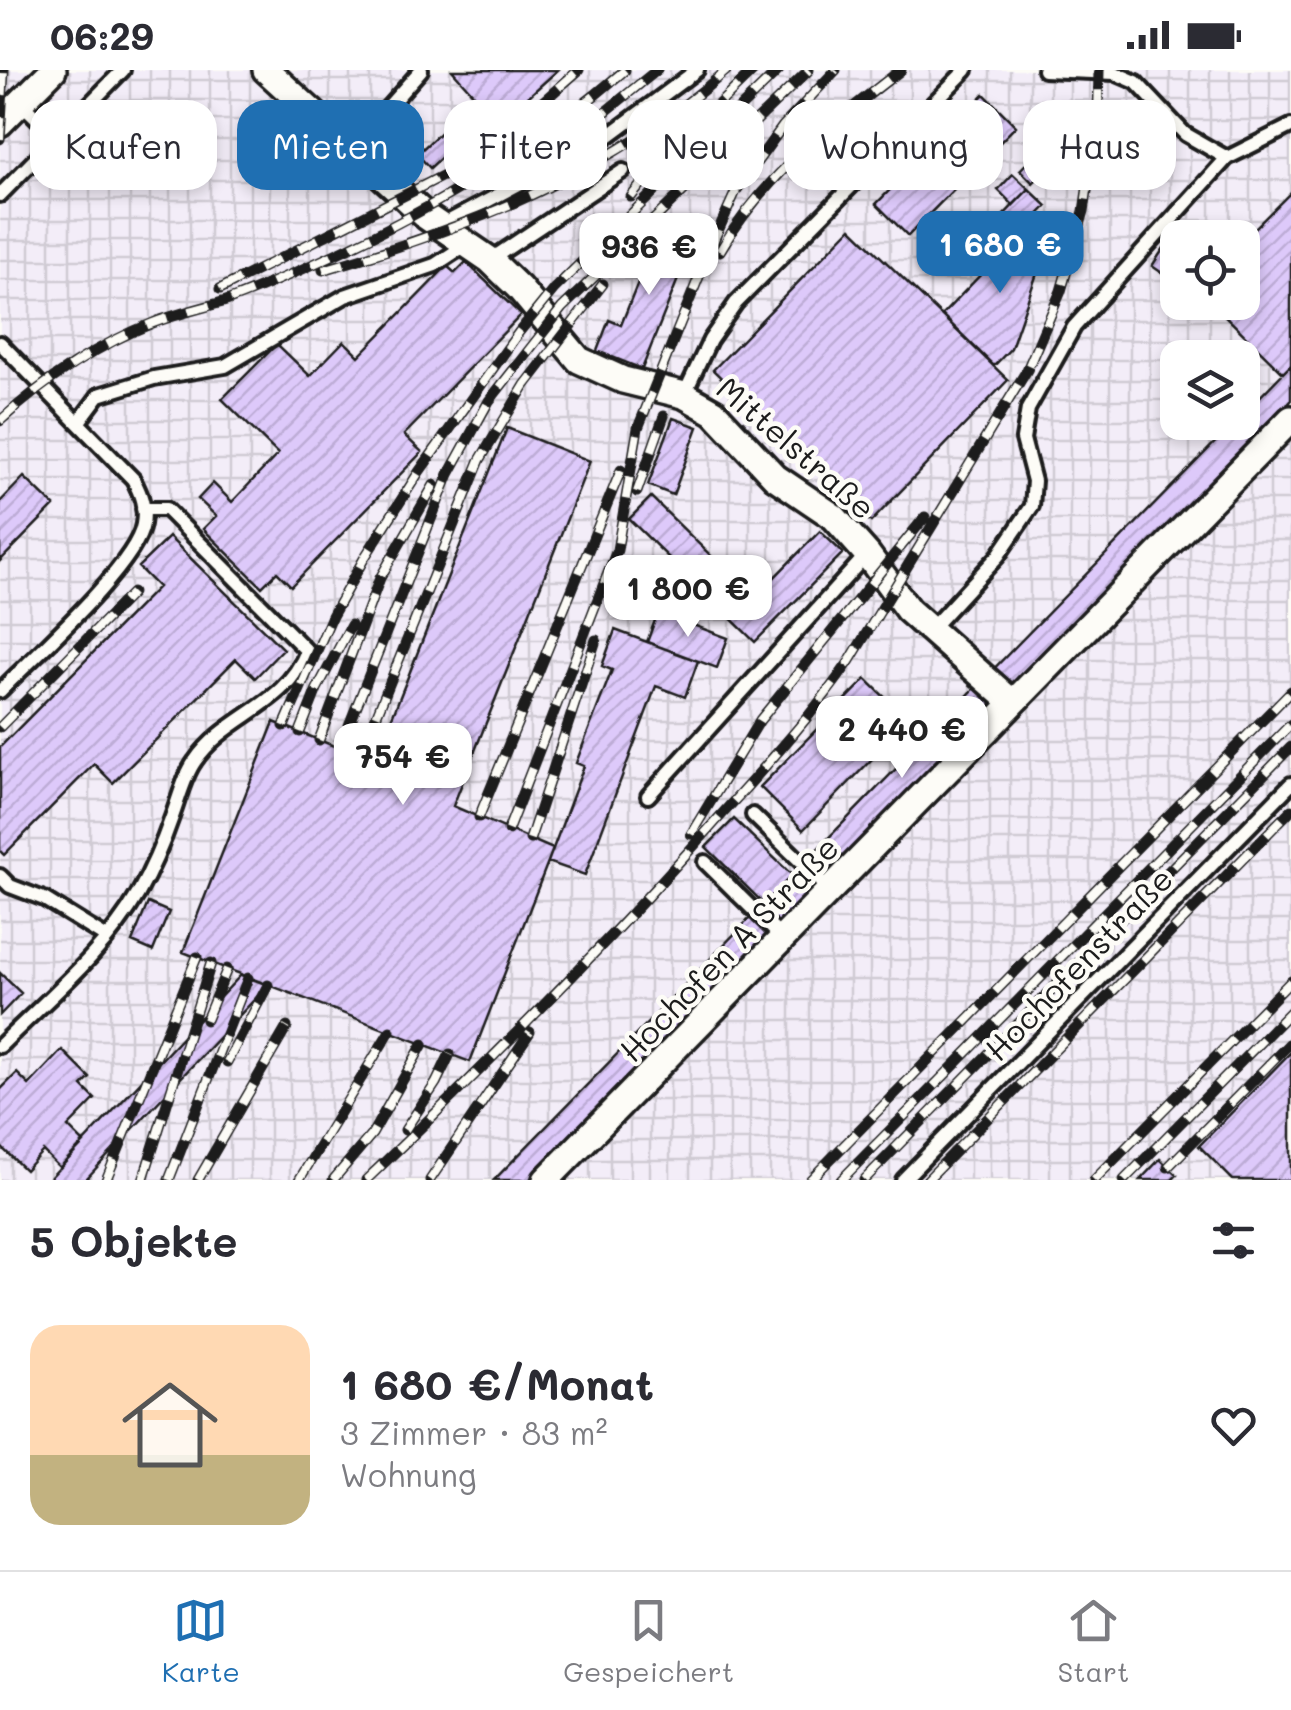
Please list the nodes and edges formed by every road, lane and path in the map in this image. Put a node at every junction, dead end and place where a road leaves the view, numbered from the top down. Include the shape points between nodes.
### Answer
1 (53, 70) edge
2 (123, 70) edge
3 (266, 70) edge
4 (421, 70) edge
5 (697, 70) edge
6 (966, 70) edge
7 (1044, 70) edge
8 (93, 100) edge
9 (298, 100) edge
10 (394, 100) edge
11 (21, 103) junction
12 (30, 112) edge
13 (0, 123) edge
14 (1291, 126) edge
15 (1227, 158) junction
16 (30, 164) edge
17 (623, 171) dead end
18 (398, 190) edge
19 (0, 195) edge
20 (440, 226) junction
21 (467, 244) junction
22 (490, 260) junction
23 (0, 342) edge
24 (684, 395) junction
25 (1291, 419) edge
26 (78, 422) junction
27 (143, 509) junction
28 (868, 554) junction
29 (929, 630) junction
30 (0, 691) edge
31 (1013, 703) junction
32 (1291, 784) edge
33 (648, 796) dead end
34 (753, 815) dead end
35 (706, 862) dead end
36 (0, 876) edge
37 (830, 890) junction
38 (107, 938) junction
39 (782, 938) junction
40 (0, 1046) edge
41 (546, 1180) edge
42 (903, 1180) edge

1 - 11 street
2 - 8 lane
3 - 9 street, Mittelstraße
4 - 10 lane
5 - 20 lane via 607,137
6 - 24 lane via 736,303
7 - 15 lane via 1115,73 1136,82 1185,134
11 - 12 lane
11 - 13 street
14 - 15 lane
15 - 29 lane via 1074,327 1028,409 1023,439 1034,481 1032,506 998,556
16 - 19 lane
17 - 22 lane
18 - 20 street, Mittelstraße
20 - 21 street, Mittelstraße
21 - 22 street, Mittelstraße
21 - 26 lane via 435,264 345,296 225,366 99,395
22 - 24 street, Mittelstraße via 579,360 623,380
23 - 26 lane
24 - 28 street, Mittelstraße via 714,412 764,466 834,517
25 - 31 street, Hochofen A Straße
26 - 27 lane via 133,479
27 - 30 lane via 143,526 119,568
27 - 38 lane via 166,509 307,651 299,672 272,699 210,740 192,764 137,896
28 - 29 street, Mittelstraße
28 - 33 lane
29 - 31 street, Mittelstraße
31 - 37 street, Hochofen A Straße
32 - 42 lane, Hochofenstraße
34 - 37 lane
35 - 39 lane
36 - 38 lane
37 - 39 street, Hochofen A Straße
38 - 40 lane
39 - 41 street, Hochofen A Straße

